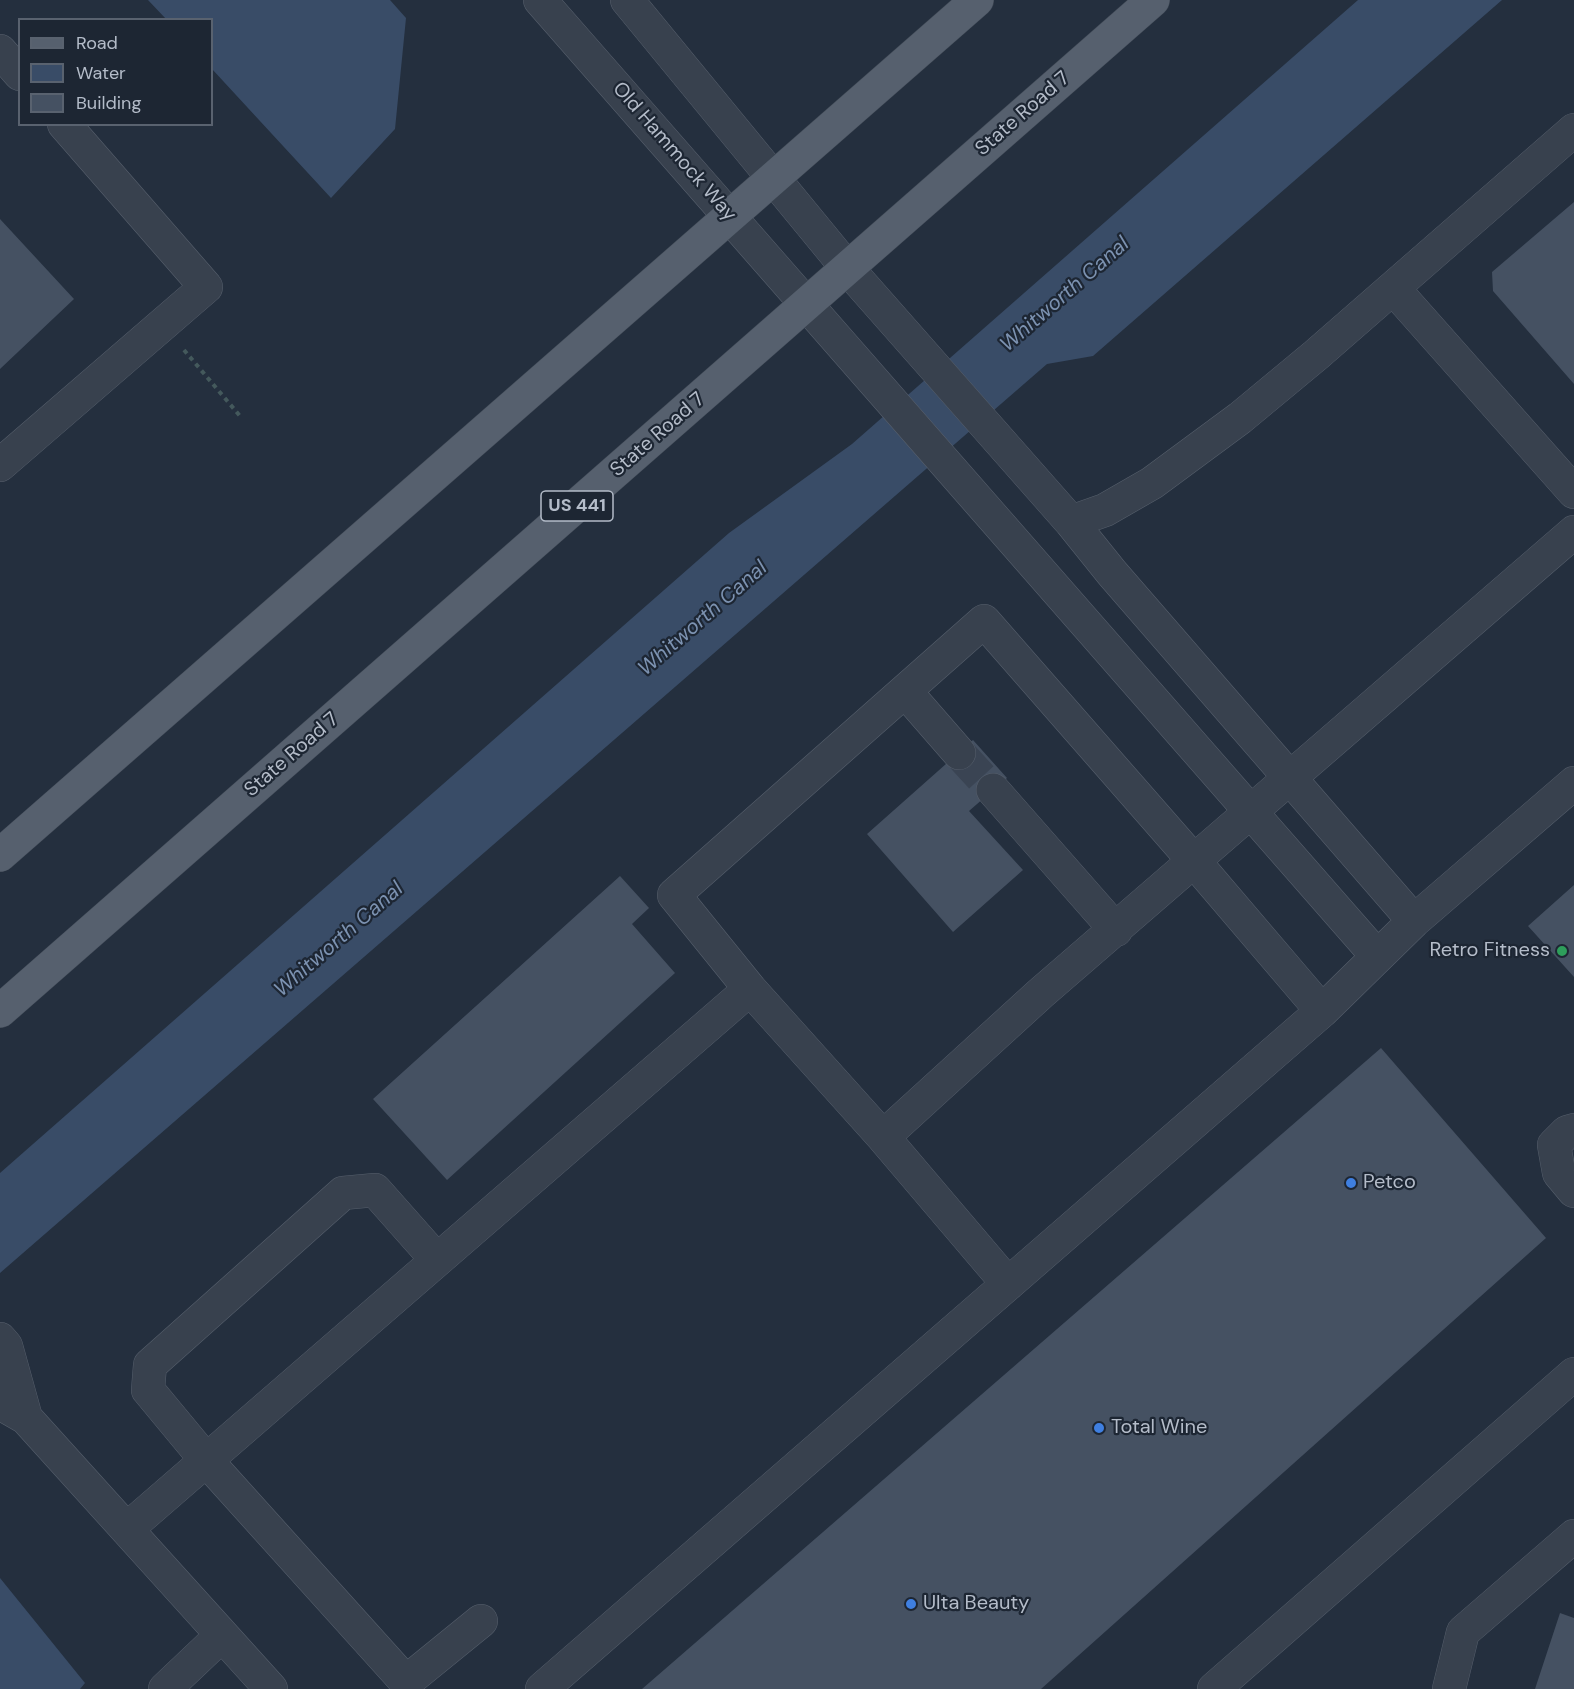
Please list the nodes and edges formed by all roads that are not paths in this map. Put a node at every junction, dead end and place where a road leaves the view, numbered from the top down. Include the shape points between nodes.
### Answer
1 (540, 0) edge
2 (627, 0) edge
3 (977, 0) edge
4 (1153, 0) edge
5 (66, 126) edge
6 (1574, 130) edge
7 (774, 179) junction
8 (731, 217) junction
9 (848, 269) junction
10 (1393, 288) junction
11 (807, 304) junction
12 (0, 465) edge
13 (1571, 481) edge
14 (1071, 522) junction
15 (1574, 532) edge
16 (905, 691) junction
17 (959, 753) tunnel mouth
18 (1290, 777) junction
19 (1574, 783) edge
20 (993, 790) tunnel mouth
21 (1250, 813) junction
22 (3, 845) edge
23 (1194, 861) junction
24 (1414, 921) junction
25 (1116, 930) junction
26 (1377, 956) junction
27 (750, 989) junction
28 (0, 1011) edge
29 (1322, 1011) junction
30 (1574, 1131) edge
31 (883, 1137) junction
32 (1574, 1191) edge
33 (437, 1260) junction
34 (1008, 1284) junction
35 (0, 1339) edge
36 (1574, 1374) edge
37 (13, 1410) edge
38 (206, 1460) junction
39 (127, 1529) junction
40 (1574, 1536) edge
41 (481, 1621) dead end
42 (222, 1635) junction
43 (258, 1684) edge
44 (165, 1689) edge
45 (542, 1689) edge
46 (1214, 1689) edge
47 (1449, 1689) edge

1 - 8 street, Old Hammock Way
2 - 7 street
3 - 7 main road
4 - 9 main road, State Road 7 / US 441
5 - 12 street via 206,287
6 - 10 street
7 - 8 main road
7 - 9 street
8 - 11 street, Old Hammock Way
8 - 22 main road
9 - 11 main road, State Road 7 / US 441
9 - 14 street
10 - 13 street
10 - 14 street via 1248,411 1152,483 1104,510
11 - 21 street, Old Hammock Way
11 - 28 main road, State Road 7 / US 441
14 - 18 street
15 - 18 street
16 - 17 street
16 - 23 street via 984,621
16 - 27 street via 674,895
18 - 21 street
18 - 24 street
19 - 24 street
20 - 25 street
21 - 23 street
21 - 26 street, Old Hammock Way
23 - 25 street
23 - 29 street
24 - 26 street
25 - 31 street
26 - 29 street
27 - 31 street
27 - 33 street
29 - 34 street
30 - 32 street via 1567,1132 1554,1145 1559,1173
31 - 34 street
33 - 38 street
33 - 38 street via 375,1190 343,1193 150,1365 148,1390
34 - 45 street
35 - 37 street via 6,1346
36 - 46 street
37 - 39 street
38 - 39 street
38 - 41 street via 406,1682
39 - 42 street
40 - 47 street via 1463,1632
42 - 43 street
42 - 44 street

